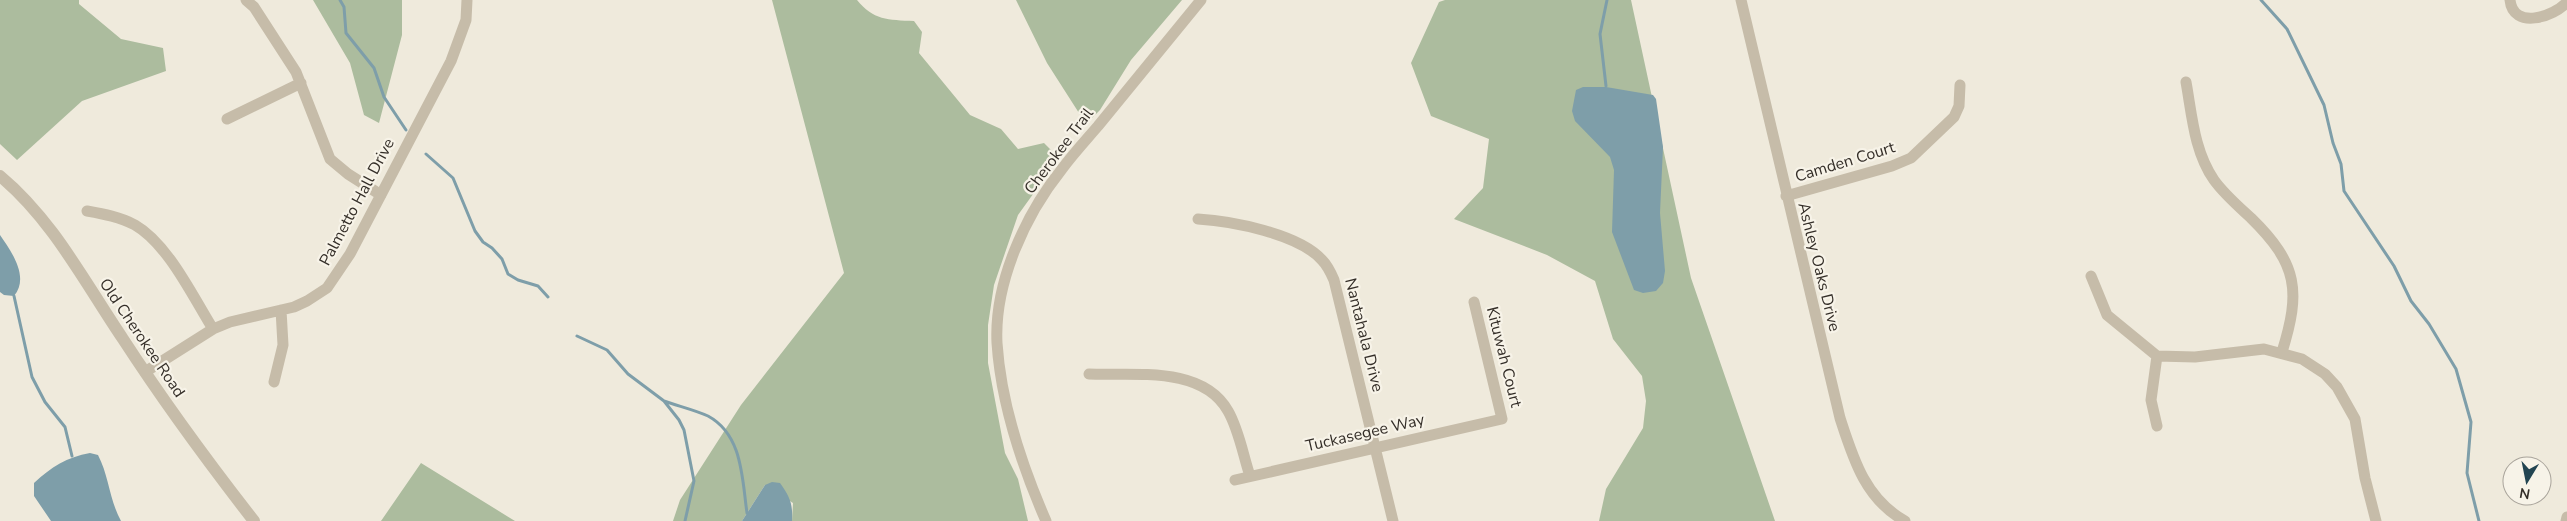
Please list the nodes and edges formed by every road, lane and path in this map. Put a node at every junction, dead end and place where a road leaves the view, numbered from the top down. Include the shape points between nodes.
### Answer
1 (246, 0) edge
2 (467, 0) edge
3 (1201, 0) edge
4 (1741, 0) edge
5 (2510, 0) edge
6 (2567, 2) edge
7 (2186, 82) dead end
8 (301, 83) junction
9 (1960, 85) dead end
10 (227, 119) dead end
11 (0, 176) edge
12 (381, 195) junction
13 (1786, 196) junction
14 (87, 211) dead end
15 (1198, 219) dead end
16 (2091, 276) dead end
17 (1474, 302) dead end
18 (281, 310) junction
19 (213, 329) junction
20 (2282, 352) junction
21 (2157, 356) junction
22 (146, 372) junction
23 (1089, 374) dead end
24 (274, 382) dead end
25 (1502, 419) joint
26 (2157, 426) dead end
27 (1375, 447) junction
28 (1250, 476) junction
29 (1235, 480) dead end
30 (2567, 517) edge
31 (1902, 520) edge
32 (254, 521) edge
33 (1046, 521) edge
34 (1393, 521) edge
35 (2376, 521) edge
36 (2566, 521) edge

1 - 8 street via 289,59
2 - 12 street, Palmetto Hall Drive via 466,20 451,60
3 - 33 street, Cherokee Trail via 1057,176 1033,213 1007,275 998,322 1000,366 1019,448
4 - 13 street, Ashley Oaks Drive
5 - 6 street via 2510,6 2519,16 2526,18 2543,17
7 - 20 street via 2198,148 2207,168 2224,192 2272,239 2289,269 2293,310
8 - 10 street
8 - 12 street via 330,159
9 - 13 street, Camden Court via 1954,117 1911,158
11 - 22 street, Old Cherokee Road via 24,197 51,229
12 - 18 street, Palmetto Hall Drive via 341,270 327,288 307,302
13 - 31 street, Ashley Oaks Drive via 1840,418 1854,462 1872,492
14 - 19 street via 120,218 150,237 179,274
15 - 27 street, Nantahala Drive via 1238,224 1278,235 1322,260 1334,280
16 - 21 street via 2107,315
17 - 25 street, Kituwah Court
18 - 19 street, Palmetto Hall Drive
18 - 24 street via 283,345
19 - 22 street, Palmetto Hall Drive
20 - 21 street via 2264,349 2195,357
20 - 35 street via 2302,358 2325,374 2338,386 2349,404
21 - 26 street via 2151,400
22 - 32 street, Old Cherokee Road via 210,466
23 - 28 street via 1170,377 1204,387 1231,416
25 - 27 street, Tuckasegee Way
27 - 28 street, Tuckasegee Way
27 - 34 street, Nantahala Drive
28 - 29 street, Tuckasegee Way
30 - 36 street

